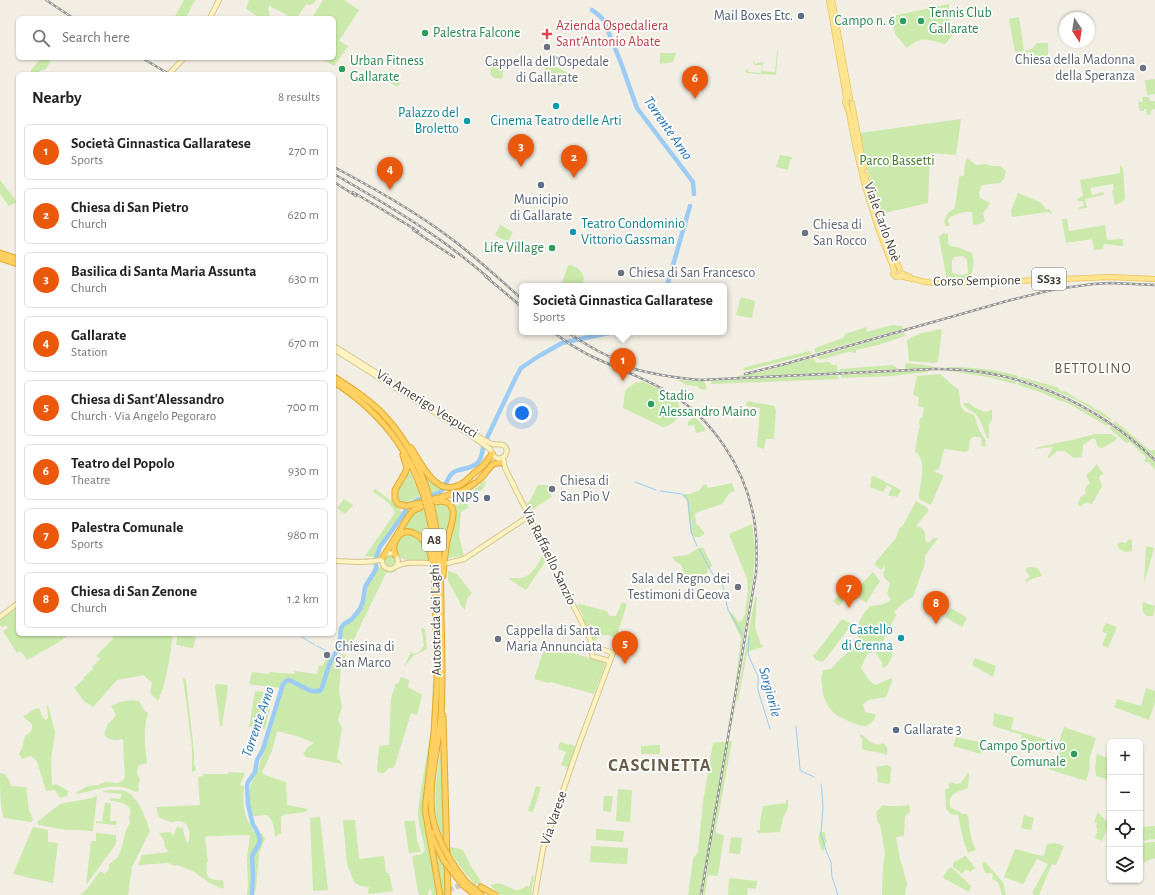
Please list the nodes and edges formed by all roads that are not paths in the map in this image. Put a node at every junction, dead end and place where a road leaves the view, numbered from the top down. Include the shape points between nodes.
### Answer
1 (219, 0) edge
2 (829, 0) edge
3 (832, 0) edge
4 (211, 16) edge
5 (182, 60) edge
6 (171, 72) edge
7 (849, 101) junction
8 (0, 253) edge
9 (0, 258) edge
10 (16, 258) edge
11 (16, 263) edge
12 (894, 270) junction
13 (900, 273) junction
14 (1155, 279) edge
15 (336, 347) edge
16 (336, 350) edge
17 (357, 363) junction
18 (336, 378) edge
19 (336, 383) edge
20 (361, 401) junction
21 (390, 423) junction
22 (496, 444) junction
23 (493, 454) junction
24 (503, 458) junction
25 (500, 463) junction
26 (490, 465) junction
27 (505, 468) junction
28 (529, 516) junction
29 (396, 557) junction
30 (383, 558) junction
31 (336, 561) edge
32 (368, 562) junction
33 (411, 562) junction
34 (448, 562) dead end
35 (429, 563) dead end
36 (382, 564) junction
37 (397, 566) junction
38 (441, 590) junction
39 (16, 605) edge
40 (0, 617) edge
41 (437, 640) junction
42 (592, 644) junction
43 (609, 661) junction
44 (442, 677) junction
45 (426, 797) junction
46 (464, 883) junction
47 (481, 887) tunnel mouth
48 (534, 894) edge
49 (440, 895) edge
50 (448, 895) edge
51 (474, 895) edge
52 (481, 895) edge
53 (495, 895) edge

1 - 4 main road
2 - 7 main road, Viale Carlo Noè
3 - 7 main road, Viale Carlo Noè
5 - 6 main road
7 - 12 main road, Viale Carlo Noè via 856,149 869,201
7 - 13 main road, Viale Carlo Noè via 868,186 881,228
8 - 10 highway
9 - 11 highway
12 - 13 main road via 898,268
12 - 13 main road, Viale Carlo Noè via 894,275
13 - 14 main road, Corso Sempione / SS33 via 919,281 942,284 1110,277
15 - 17 main road
16 - 17 main road
17 - 22 main road, Via Amerigo Vespucci via 482,439
17 - 23 main road, Via Amerigo Vespucci via 469,434
18 - 21 highway, Autostrada dei Laghi / A8 via 369,402
19 - 20 highway, Autostrada dei Laghi / A8
20 - 30 highway via 402,452 407,465 395,490 396,501 406,506 420,505 410,514
20 - 41 highway, Autostrada dei Laghi / A8 via 377,416 403,449 421,486 430,517 434,546
21 - 23 highway via 404,438 426,472 437,483 446,487 454,488 461,485
21 - 38 highway, Autostrada dei Laghi / A8 via 411,454 428,494 436,526
22 - 23 main road via 493,447
22 - 24 main road via 502,444 506,448 507,453
23 - 24 main road via 499,459
23 - 25 main road, Via Raffaello Sanzio
23 - 26 highway
24 - 27 main road, Via Raffaello Sanzio
25 - 26 highway
25 - 27 main road, Via Raffaello Sanzio
26 - 38 highway via 477,482 462,491 435,500 448,502 453,512
27 - 28 main road, Via Raffaello Sanzio
28 - 34 main road via 464,559
28 - 42 main road, Via Raffaello Sanzio
29 - 30 main road via 392,553
29 - 33 main road
29 - 37 main road
29 - 41 highway via 394,543 404,532 416,534 428,547 432,559
30 - 32 main road
30 - 36 main road
31 - 32 main road
32 - 36 main road
33 - 35 main road
33 - 37 main road
36 - 37 main road via 388,569
38 - 44 highway, Autostrada dei Laghi / A8
39 - 40 main road
41 - 45 highway, Autostrada dei Laghi / A8 via 434,733
42 - 43 main road, Via Raffaello Sanzio via 592,656
42 - 43 main road, Via Varese via 596,648 612,653
43 - 48 main road, Via Varese via 543,849
44 - 46 highway, bridge via 441,716 431,797 432,816 442,847
44 - 50 highway, A8
45 - 46 highway, bridge via 432,836 444,861
45 - 49 highway, A8 via 426,818
46 - 51 highway
46 - 52 highway
47 - 53 highway

